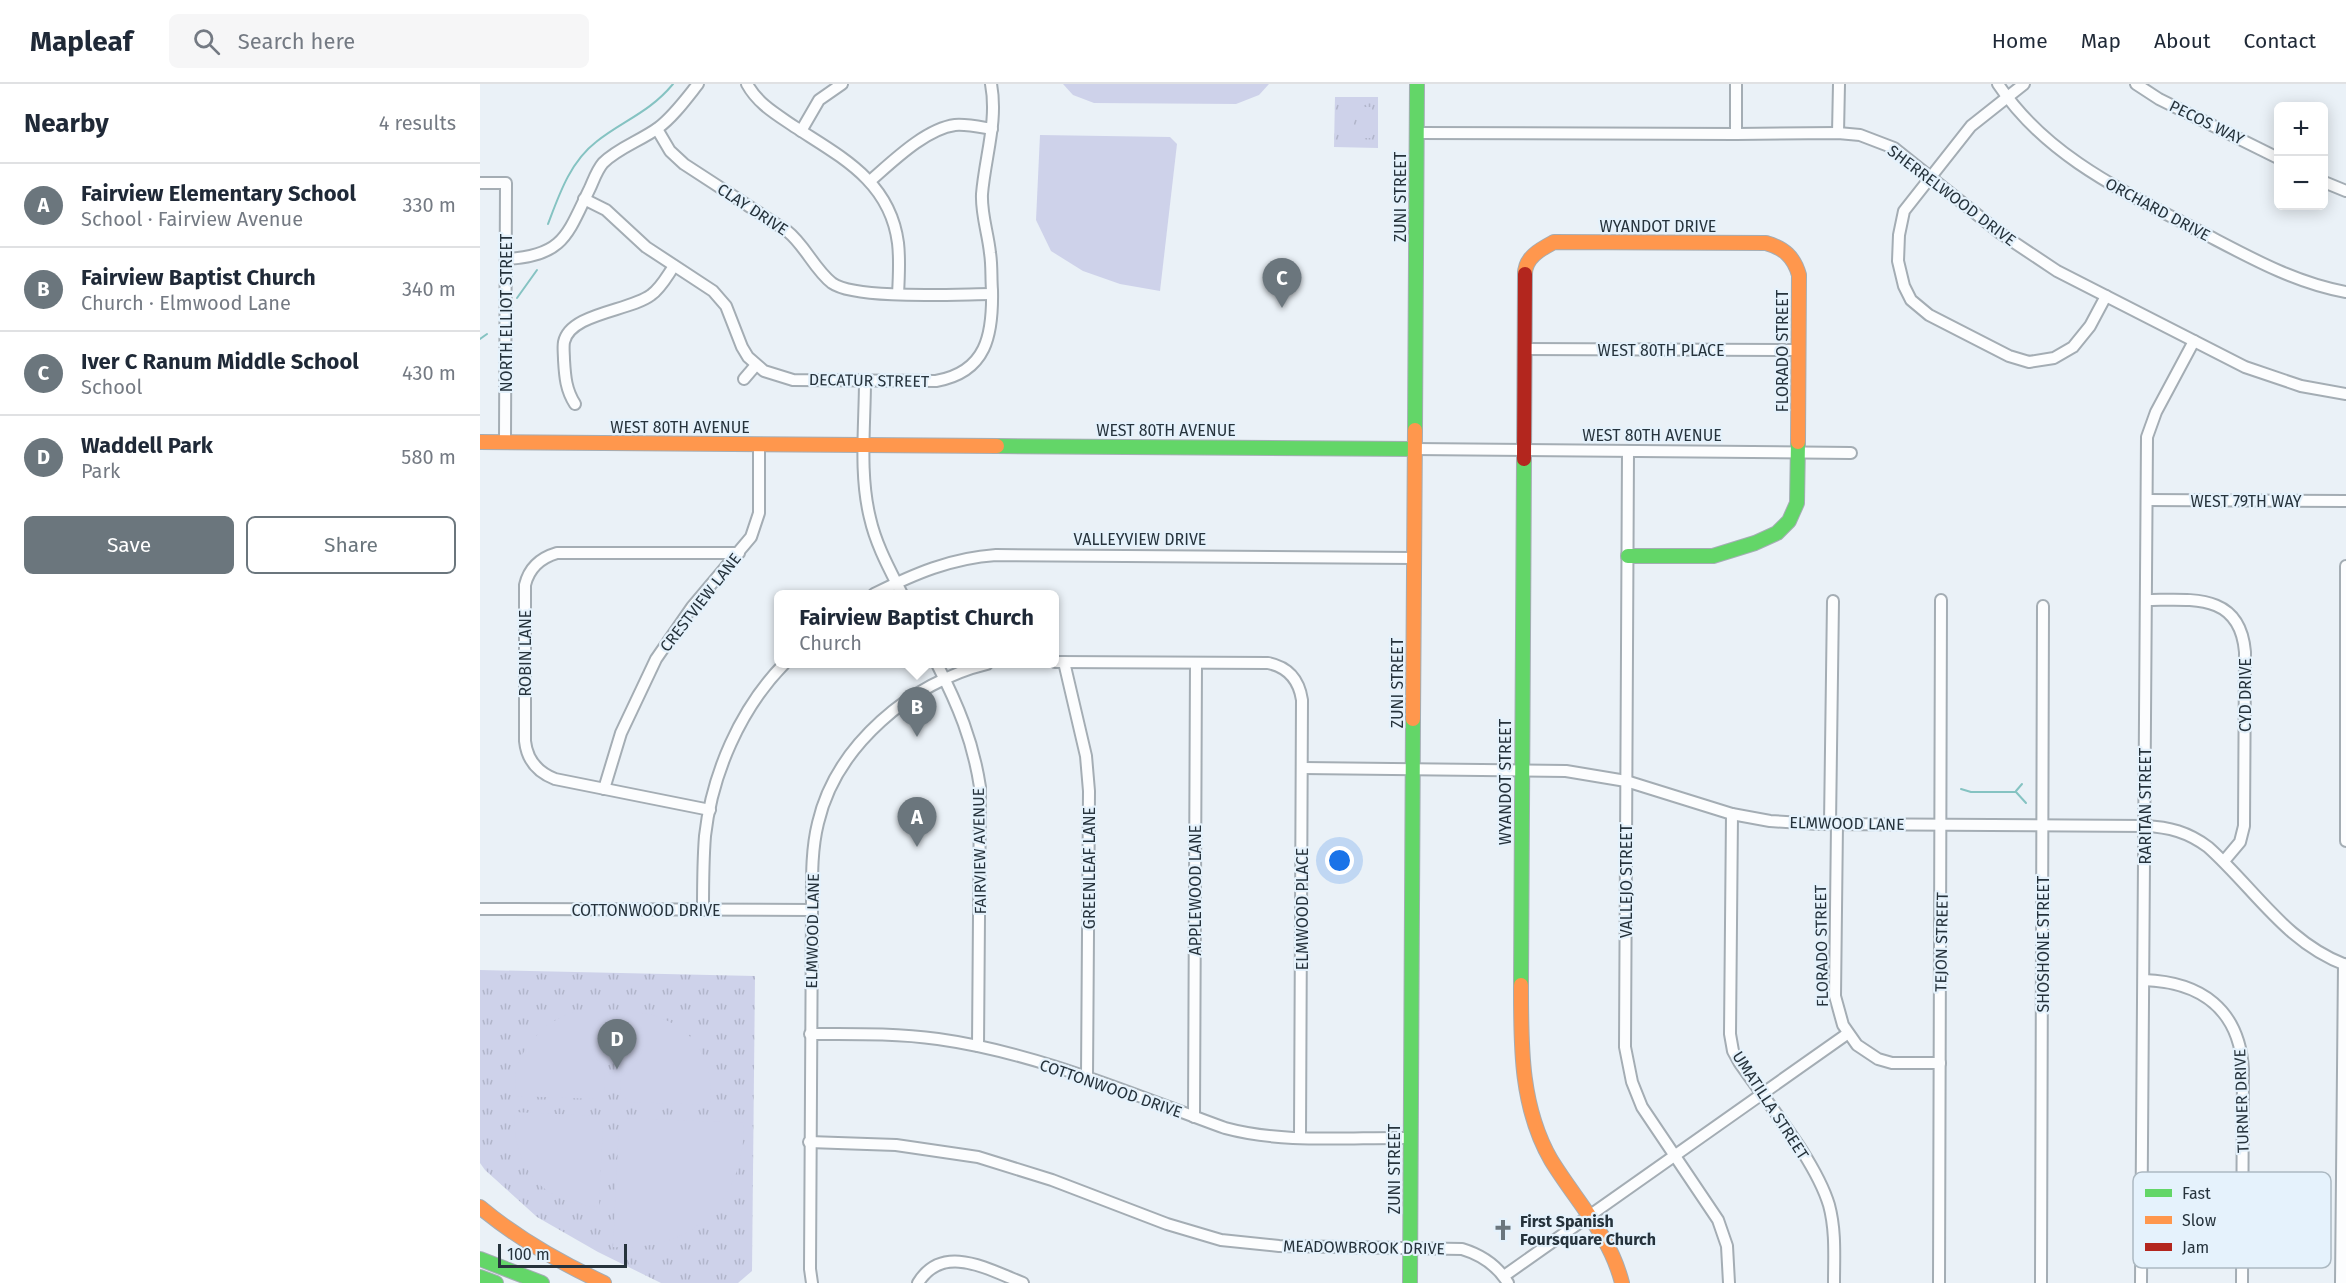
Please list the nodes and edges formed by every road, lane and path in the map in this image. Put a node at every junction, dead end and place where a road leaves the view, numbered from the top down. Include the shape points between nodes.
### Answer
1 (698, 84) edge
2 (747, 84) edge
3 (842, 84) edge
4 (991, 84) edge
5 (1417, 84) edge
6 (1736, 84) edge
7 (1839, 84) edge
8 (1998, 84) edge
9 (2024, 84) edge
10 (2136, 84) edge
11 (2007, 97) junction
12 (657, 129) junction
13 (992, 129) junction
14 (801, 131) junction
15 (1838, 132) junction
16 (1416, 133) junction
17 (1736, 134) junction
18 (2274, 156) edge
19 (1930, 177) junction
20 (870, 181) junction
21 (480, 183) edge
22 (2328, 184) edge
23 (2346, 191) edge
24 (584, 199) junction
25 (1788, 253) joint
26 (1530, 257) joint
27 (506, 259) junction
28 (674, 266) junction
29 (2346, 292) edge
30 (898, 294) junction
31 (992, 294) junction
32 (2106, 296) junction
33 (2194, 341) junction
34 (1524, 350) junction
35 (1799, 351) junction
36 (756, 365) junction
37 (744, 379) dead end
38 (865, 380) junction
39 (2346, 394) edge
40 (575, 404) dead end
41 (480, 442) edge
42 (505, 442) junction
43 (759, 444) junction
44 (865, 445) junction
45 (1414, 449) junction
46 (1523, 450) junction
47 (1628, 451) junction
48 (1799, 452) junction
49 (1851, 453) dead end
50 (2147, 500) junction
51 (2346, 501) edge
52 (739, 553) junction
53 (1628, 556) junction
54 (1414, 558) junction
55 (2346, 567) edge
56 (896, 583) junction
57 (882, 590) edge
58 (900, 590) edge
59 (1941, 600) dead end
60 (2146, 600) junction
61 (1833, 601) dead end
62 (2043, 606) dead end
63 (1060, 662) edge
64 (1196, 663) junction
65 (780, 668) edge
66 (939, 668) edge
67 (975, 668) edge
68 (945, 680) junction
69 (1303, 768) junction
70 (1413, 769) junction
71 (1521, 769) junction
72 (1626, 781) junction
73 (604, 789) junction
74 (710, 810) junction
75 (1732, 814) junction
76 (1834, 824) junction
77 (1942, 824) junction
78 (2044, 825) junction
79 (2145, 826) junction
80 (2346, 841) edge
81 (2224, 861) junction
82 (480, 909) edge
83 (703, 910) junction
84 (812, 910) junction
85 (2345, 964) edge
86 (2144, 980) junction
87 (810, 1034) junction
88 (1847, 1034) junction
89 (978, 1046) junction
90 (1940, 1063) junction
91 (1087, 1077) junction
92 (1762, 1095) junction
93 (1194, 1117) junction
94 (1300, 1137) junction
95 (1411, 1138) junction
96 (809, 1142) junction
97 (1676, 1156) junction
98 (2142, 1172) edge
99 (2243, 1172) edge
100 (480, 1207) edge
101 (1589, 1216) junction
102 (1410, 1246) junction
103 (480, 1259) edge
104 (2141, 1268) edge
105 (2242, 1268) edge
106 (480, 1277) edge
107 (1506, 1279) edge
108 (496, 1283) edge
109 (542, 1283) edge
110 (604, 1283) edge
111 (812, 1283) edge
112 (918, 1283) edge
113 (1023, 1283) edge
114 (1410, 1283) edge
115 (1622, 1283) edge
116 (1729, 1283) edge
117 (1834, 1283) edge
118 (1939, 1283) edge
119 (2041, 1283) edge
120 (2141, 1283) edge
121 (2242, 1283) edge
122 (2341, 1283) edge

1 - 12 street
2 - 14 street via 762,103
3 - 14 street via 819,100
4 - 13 street via 995,101
5 - 16 main road, ZUNI STREET
6 - 17 street
7 - 15 street
8 - 11 street, ORCHARD DRIVE
9 - 11 street
10 - 18 street, PECOS WAY
11 - 19 street via 1971,126
11 - 29 street, ORCHARD DRIVE via 2052,144 2096,176 2280,271 2313,285
12 - 24 street via 605,162
12 - 30 street, CLAY DRIVE via 670,151 684,164 795,237 832,282 853,292
13 - 20 street via 957,125 939,131 909,148
13 - 31 street via 982,194
14 - 20 street via 841,156
15 - 17 street, SHERRELWOOD DRIVE
15 - 19 street, SHERRELWOOD DRIVE via 1884,143
16 - 17 street, SHERRELWOOD DRIVE
16 - 45 main road, ZUNI STREET
19 - 32 street, SHERRELWOOD DRIVE via 2025,250
19 - 32 street via 1904,211 1898,261 1911,300 1929,315 2017,360 2041,362 2073,347
20 - 30 street via 894,225 900,257
21 - 27 street, NORTH ELLIOT STREET via 506,183
22 - 23 street
24 - 27 street via 566,236 554,247 535,256
24 - 28 street via 606,210 642,244
25 - 26 main road, WYANDOT DRIVE via 1766,243 1562,242 1542,247
25 - 35 main road, FLORADO STREET via 1799,275
26 - 34 main road, WYANDOT STREET via 1524,276
27 - 42 street, NORTH ELLIOT STREET
28 - 36 street via 721,300 742,347
28 - 40 street via 651,295 584,320 569,331 563,345 564,367 567,392
30 - 31 street, CLAY DRIVE
31 - 38 street, DECATUR STREET via 990,335 967,369 936,381
32 - 33 street, SHERRELWOOD DRIVE
33 - 39 street, SHERRELWOOD DRIVE via 2278,379
33 - 50 street, RARITAN STREET via 2147,437
34 - 35 street, WEST 80TH PLACE
34 - 46 main road, WYANDOT STREET
35 - 48 main road, FLORADO STREET
36 - 37 street
36 - 38 street, DECATUR STREET via 793,380
38 - 44 street
41 - 42 main road, WEST 80TH AVENUE
42 - 43 main road, WEST 80TH AVENUE
43 - 44 main road, WEST 80TH AVENUE
43 - 52 street, CRESTVIEW LANE via 759,513 751,537
44 - 45 main road, WEST 80TH AVENUE
44 - 56 street via 870,519
45 - 46 street, WEST 80TH AVENUE
45 - 54 main road, ZUNI STREET
46 - 47 street, WEST 80TH AVENUE
46 - 71 main road, WYANDOT STREET
47 - 48 street, WEST 80TH AVENUE
47 - 53 street, VALLEJO STREET
48 - 49 street, WEST 80TH AVENUE
48 - 53 main road via 1796,507 1791,519 1777,533 1713,556
50 - 51 street, WEST 79TH WAY
50 - 60 street, RARITAN STREET
52 - 73 street, CRESTVIEW LANE via 692,607 656,659 621,733
52 - 73 street, ROBIN LANE via 556,553 543,558 530,572 525,585 527,756 545,775
53 - 72 street, VALLEJO STREET
54 - 56 street, VALLEYVIEW DRIVE via 996,555 948,562
54 - 70 main road, ZUNI STREET
55 - 80 street
56 - 57 street, VALLEYVIEW DRIVE
56 - 58 street
59 - 77 street, TEJON STREET
60 - 79 street, RARITAN STREET
60 - 81 street, CYD DRIVE via 2215,604 2236,620 2243,636 2244,826 2240,842
61 - 76 street, FLORADO STREET
62 - 78 street, SHOSHONE STREET
63 - 64 street
63 - 91 street, GREENLEAF LANE via 1086,756 1089,791
64 - 69 street, ELMWOOD PLACE via 1268,663 1283,668 1296,681 1302,700
64 - 93 street, APPLEWOOD LANE
65 - 74 street via 738,729
66 - 68 street, FAIRVIEW AVENUE
67 - 68 street, ELMWOOD LANE
68 - 84 street, ELMWOOD LANE via 884,718 861,740 835,779 814,844
68 - 89 street, FAIRVIEW AVENUE via 970,738 980,787
69 - 70 street, ELMWOOD LANE
69 - 94 street, ELMWOOD PLACE
70 - 71 street, ELMWOOD LANE
70 - 95 main road, ZUNI STREET
71 - 72 street, ELMWOOD LANE via 1566,771
71 - 101 main road, WYANDOT STREET via 1520,1020 1524,1081 1545,1147
72 - 75 street, ELMWOOD LANE
72 - 97 street, VALLEJO STREET via 1625,1047 1642,1107
73 - 74 street, ROBIN LANE
74 - 83 street via 704,851
75 - 76 street, ELMWOOD LANE
75 - 92 street, UMATILLA STREET via 1730,1034 1735,1056
76 - 77 street, ELMWOOD LANE
76 - 88 street, FLORADO STREET via 1835,996
77 - 78 street, ELMWOOD LANE
77 - 90 street, TEJON STREET
78 - 79 street, ELMWOOD LANE
78 - 119 street, SHOSHONE STREET
79 - 81 street, ELMWOOD LANE via 2169,827 2190,835
79 - 86 street, RARITAN STREET
81 - 85 street, ELMWOOD LANE via 2286,929 2323,956
82 - 83 street, COTTONWOOD DRIVE
83 - 84 street, COTTONWOOD DRIVE
84 - 87 street, ELMWOOD LANE
85 - 122 street
86 - 98 street, RARITAN STREET
86 - 99 street, TURNER DRIVE via 2168,981 2198,992 2222,1012 2237,1038 2243,1069
87 - 89 street, COTTONWOOD DRIVE via 913,1036
87 - 96 street, ELMWOOD LANE
88 - 90 street, FLORADO STREET via 1878,1059
88 - 92 street, MEADOWBROOK DRIVE
89 - 91 street, COTTONWOOD DRIVE
90 - 118 street, TEJON STREET
91 - 93 street, COTTONWOOD DRIVE
92 - 97 street, MEADOWBROOK DRIVE
92 - 117 street, UMATILLA STREET via 1820,1182 1834,1233
93 - 94 street, COTTONWOOD DRIVE via 1245,1134
94 - 95 street, COTTONWOOD DRIVE
95 - 102 main road, ZUNI STREET
96 - 102 street, MEADOWBROOK DRIVE via 896,1145 978,1157 1221,1240 1279,1246
96 - 111 street, ELMWOOD LANE
97 - 101 street, MEADOWBROOK DRIVE
97 - 116 street, VALLEJO STREET via 1718,1220 1727,1246
100 - 110 main road via 543,1254
101 - 107 street, MEADOWBROOK DRIVE
101 - 115 main road, WYANDOT STREET via 1616,1259
102 - 107 street, MEADOWBROOK DRIVE via 1476,1253
102 - 114 main road, ZUNI STREET
103 - 109 main road
104 - 120 street, RARITAN STREET
105 - 121 street, TURNER DRIVE
106 - 108 main road
112 - 113 street via 932,1267 950,1261 970,1263

